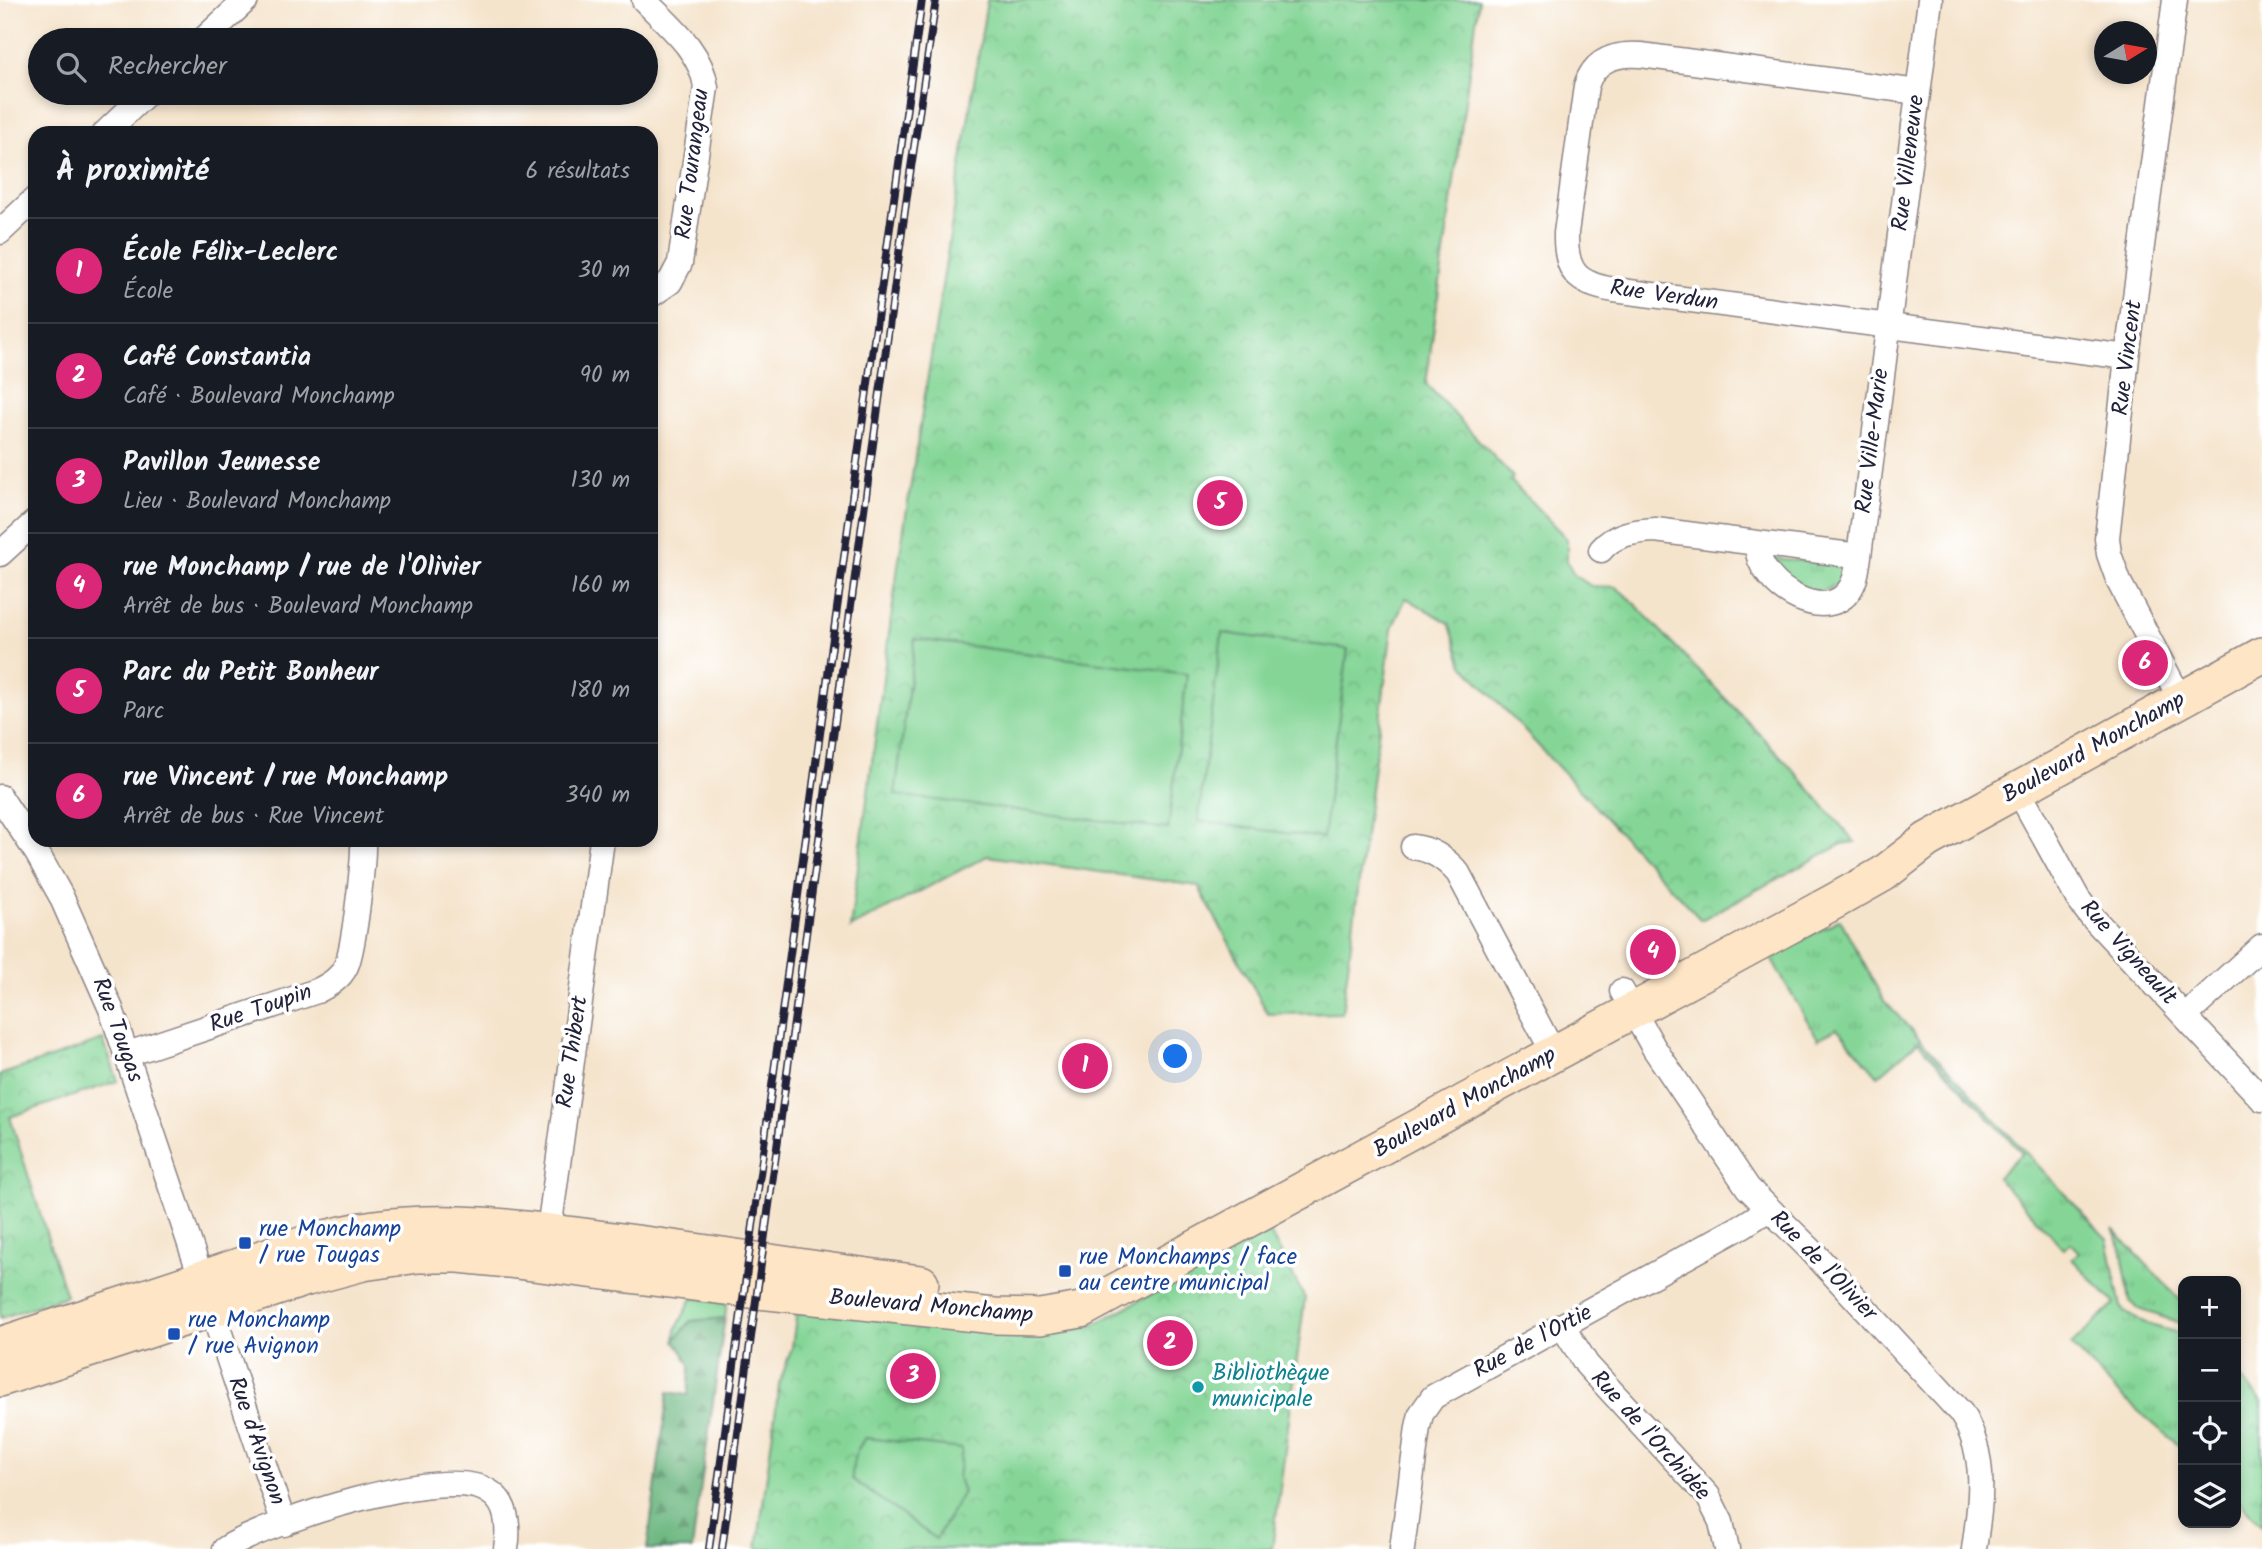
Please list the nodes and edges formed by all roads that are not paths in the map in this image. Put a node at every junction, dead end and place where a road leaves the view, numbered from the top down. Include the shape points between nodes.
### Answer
1 (246, 0) edge
2 (644, 0) edge
3 (1930, 0) edge
4 (2175, 0) edge
5 (216, 28) edge
6 (1918, 92) junction
7 (134, 105) edge
8 (112, 126) edge
9 (28, 206) edge
10 (0, 232) edge
11 (658, 290) edge
12 (1888, 327) junction
13 (2127, 357) junction
14 (28, 528) edge
15 (1757, 543) junction
16 (1601, 550) dead end
17 (0, 554) edge
18 (1859, 556) junction
19 (2262, 655) edge
20 (2181, 700) junction
21 (2018, 790) junction
22 (0, 797) edge
23 (28, 839) edge
24 (33, 847) edge
25 (363, 847) edge
26 (602, 847) edge
27 (1413, 847) dead end
28 (2262, 946) edge
29 (1627, 1001) junction
30 (2185, 1016) junction
31 (1550, 1044) junction
32 (128, 1054) junction
33 (2262, 1099) edge
34 (1769, 1209) junction
35 (547, 1247) junction
36 (206, 1294) junction
37 (1563, 1327) junction
38 (0, 1345) edge
39 (0, 1379) edge
40 (284, 1524) junction
41 (225, 1549) edge
42 (506, 1549) edge
43 (1402, 1549) edge
44 (1727, 1549) edge
45 (1974, 1549) edge

1 - 5 street
2 - 11 street, Rue Tourangeau via 694,53 706,87 680,263 670,282
3 - 6 street, Rue Villeneuve
4 - 13 street, Rue Vincent
6 - 12 street, Rue Villeneuve
6 - 12 street, Rue Verdun via 1641,55 1605,60 1592,71 1586,86 1566,233 1571,268 1596,287
7 - 8 street
9 - 10 street
12 - 13 street, Rue Verdun
12 - 18 street, Rue Ville-Marie
13 - 20 street, Rue Vincent via 2108,520 2109,554
14 - 17 street
15 - 16 street via 1655,530 1616,538
15 - 18 street
15 - 18 street, Rue Ville-Marie via 1758,559 1779,584 1803,601 1818,604 1832,602 1851,586
19 - 20 street, Boulevard Monchamp
20 - 21 street, Boulevard Monchamp
21 - 29 street, Boulevard Monchamp via 1927,840 1862,864 1754,918
21 - 30 street, Rue Vigneault via 2078,899
22 - 23 street, Rue Tougas
24 - 32 street, Rue Tougas via 96,970
25 - 32 street, Rue Toupin via 350,954 340,976 317,991
26 - 35 street, Rue Thibert
27 - 31 street via 1433,852 1458,873
28 - 30 street
29 - 31 street, Boulevard Monchamp
29 - 34 street, Rue de l'Olivier via 1733,1167
30 - 33 street, Rue Vigneault
31 - 35 street, Boulevard Monchamp via 1099,1280 1050,1295 1021,1297
32 - 36 street, Rue Tougas
34 - 37 street, Rue de l'Ortie
34 - 45 street, Rue de l'Olivier via 1967,1423 1982,1484
35 - 36 street, Boulevard Monchamp via 509,1226 433,1223 373,1228 318,1241
36 - 38 street, Boulevard Monchamp
36 - 39 street, Boulevard Monchamp
36 - 40 street, Rue d'Avignon
37 - 43 street, Rue de l'Ortie via 1443,1391 1426,1406 1418,1427
37 - 44 street, Rue de l'Orchidée via 1587,1365 1708,1496
40 - 41 street, Rue d'Avignon
40 - 42 street, Rue d'Avignon via 395,1489 461,1484 482,1488 501,1503 507,1521

